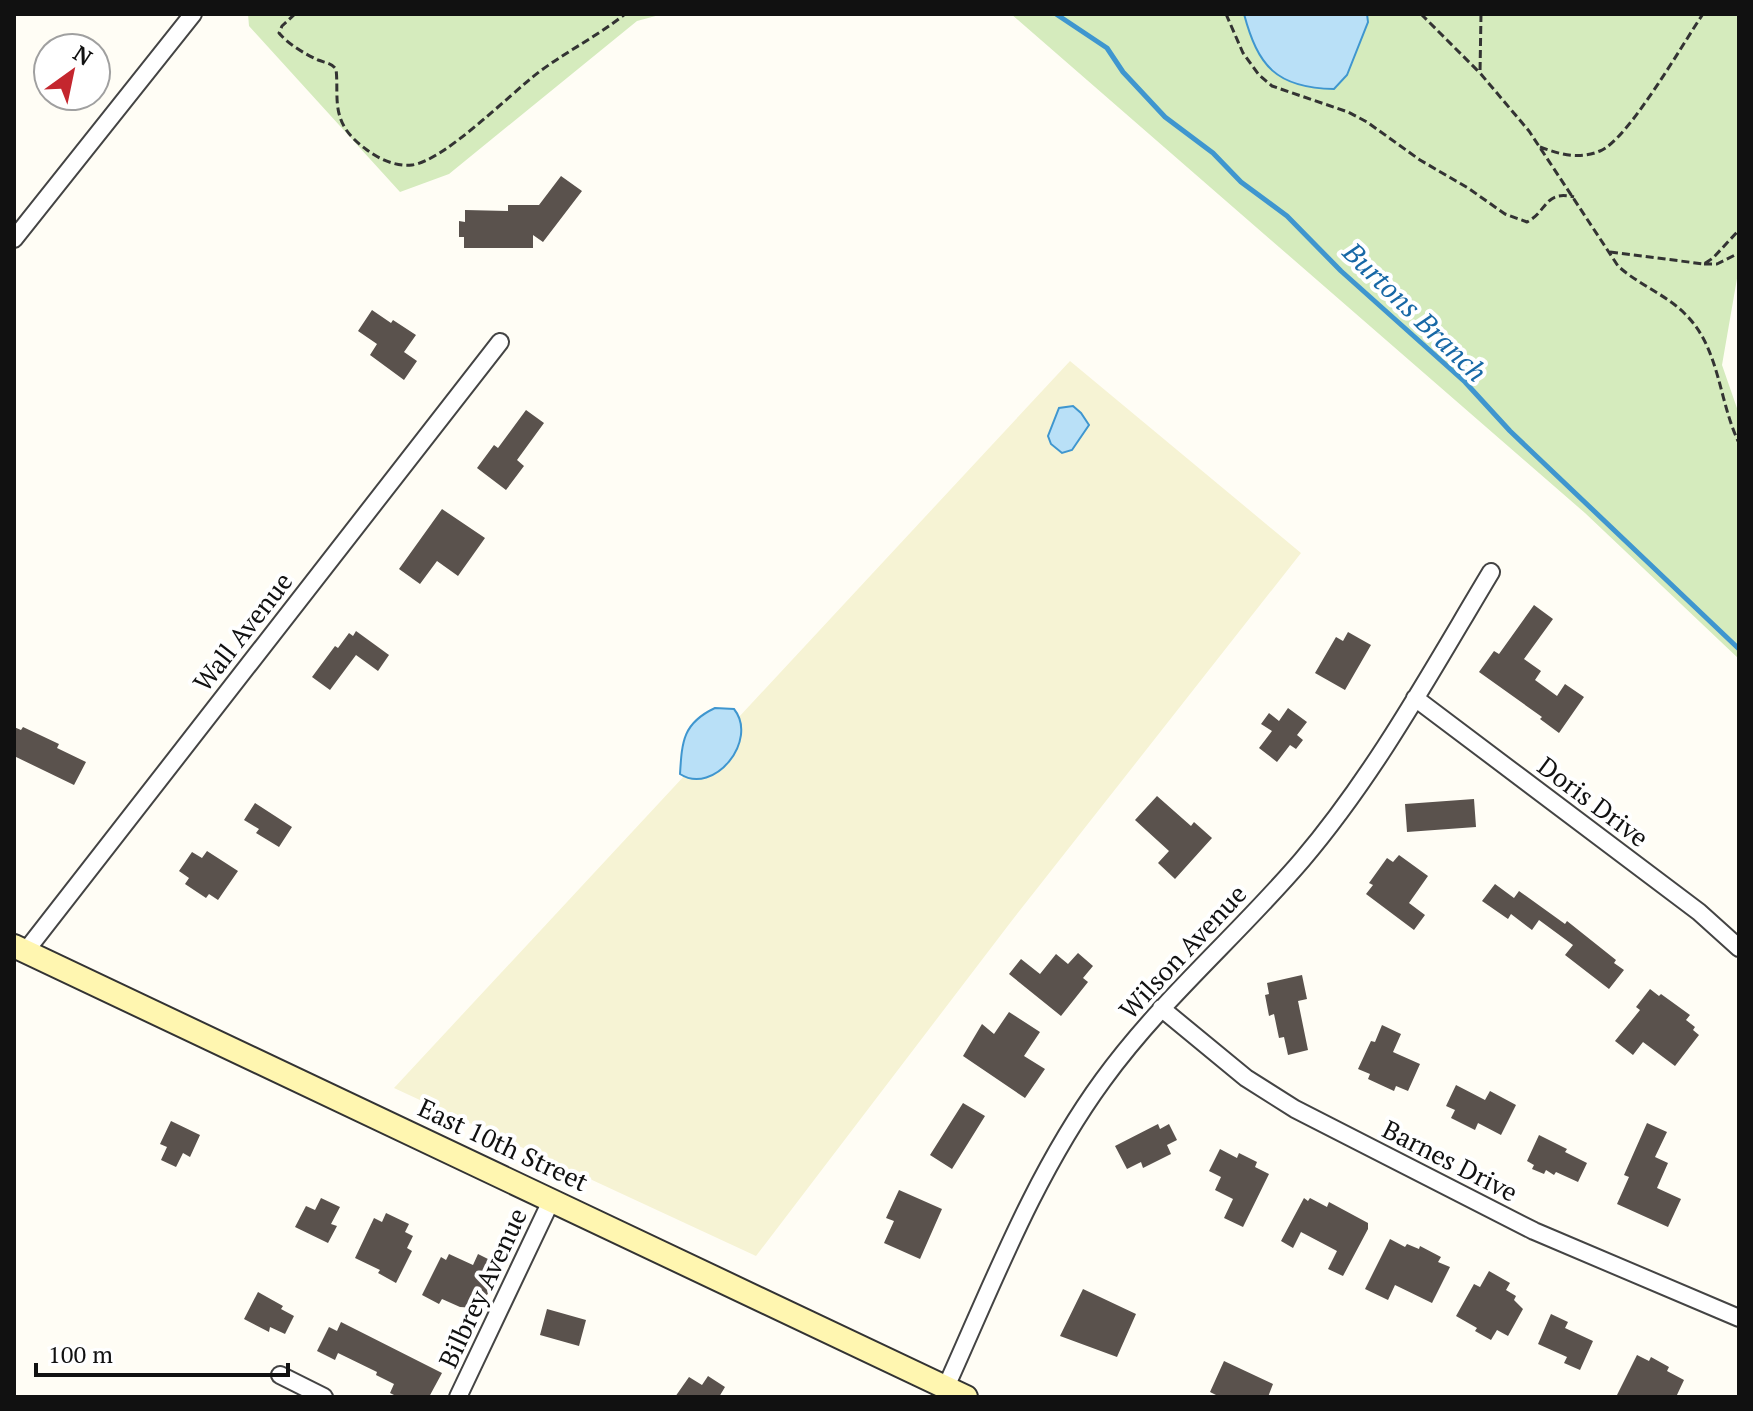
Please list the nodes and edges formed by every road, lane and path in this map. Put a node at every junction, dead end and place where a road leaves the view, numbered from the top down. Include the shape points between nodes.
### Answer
1 (193, 14) edge
2 (295, 14) edge
3 (625, 14) edge
4 (1226, 14) edge
5 (1421, 14) edge
6 (1481, 14) edge
7 (1703, 14) edge
8 (1480, 73) junction
9 (1540, 147) junction
10 (1574, 197) junction
11 (1739, 230) edge
12 (14, 239) edge
13 (1609, 252) junction
14 (1739, 253) edge
15 (1704, 264) junction
16 (500, 342) dead end
17 (1739, 443) edge
18 (1491, 572) dead end
19 (1415, 698) junction
20 (1739, 948) edge
21 (17, 949) edge
22 (1161, 1008) junction
23 (552, 1199) junction
24 (1739, 1318) edge
25 (280, 1375) dead end
26 (956, 1392) edge
27 (324, 1397) edge
28 (458, 1397) edge

1 - 12 street
2 - 3 path via 279,33 336,69 337,104 348,133 375,157 410,166 455,141 540,71
4 - 10 path via 1243,53 1272,86 1367,122 1505,214 1527,222 1552,197
5 - 8 path
6 - 8 path
7 - 9 path via 1615,141 1603,150 1575,156
8 - 9 path
9 - 10 path
10 - 13 path
11 - 15 path
13 - 15 path
13 - 17 path via 1628,275 1677,305 1704,339
14 - 15 path
16 - 21 street, Wall Avenue
18 - 19 street, Wilson Avenue
19 - 20 street, Doris Drive via 1699,912
19 - 22 street, Wilson Avenue via 1360,784 1302,860
21 - 23 main road, East 10th Street
22 - 24 street, Barnes Drive via 1246,1078 1295,1109 1534,1231
22 - 26 street, Wilson Avenue via 1101,1082 1029,1203
23 - 26 main road, East 10th Street
23 - 28 street, Bilbrey Avenue
25 - 27 street

